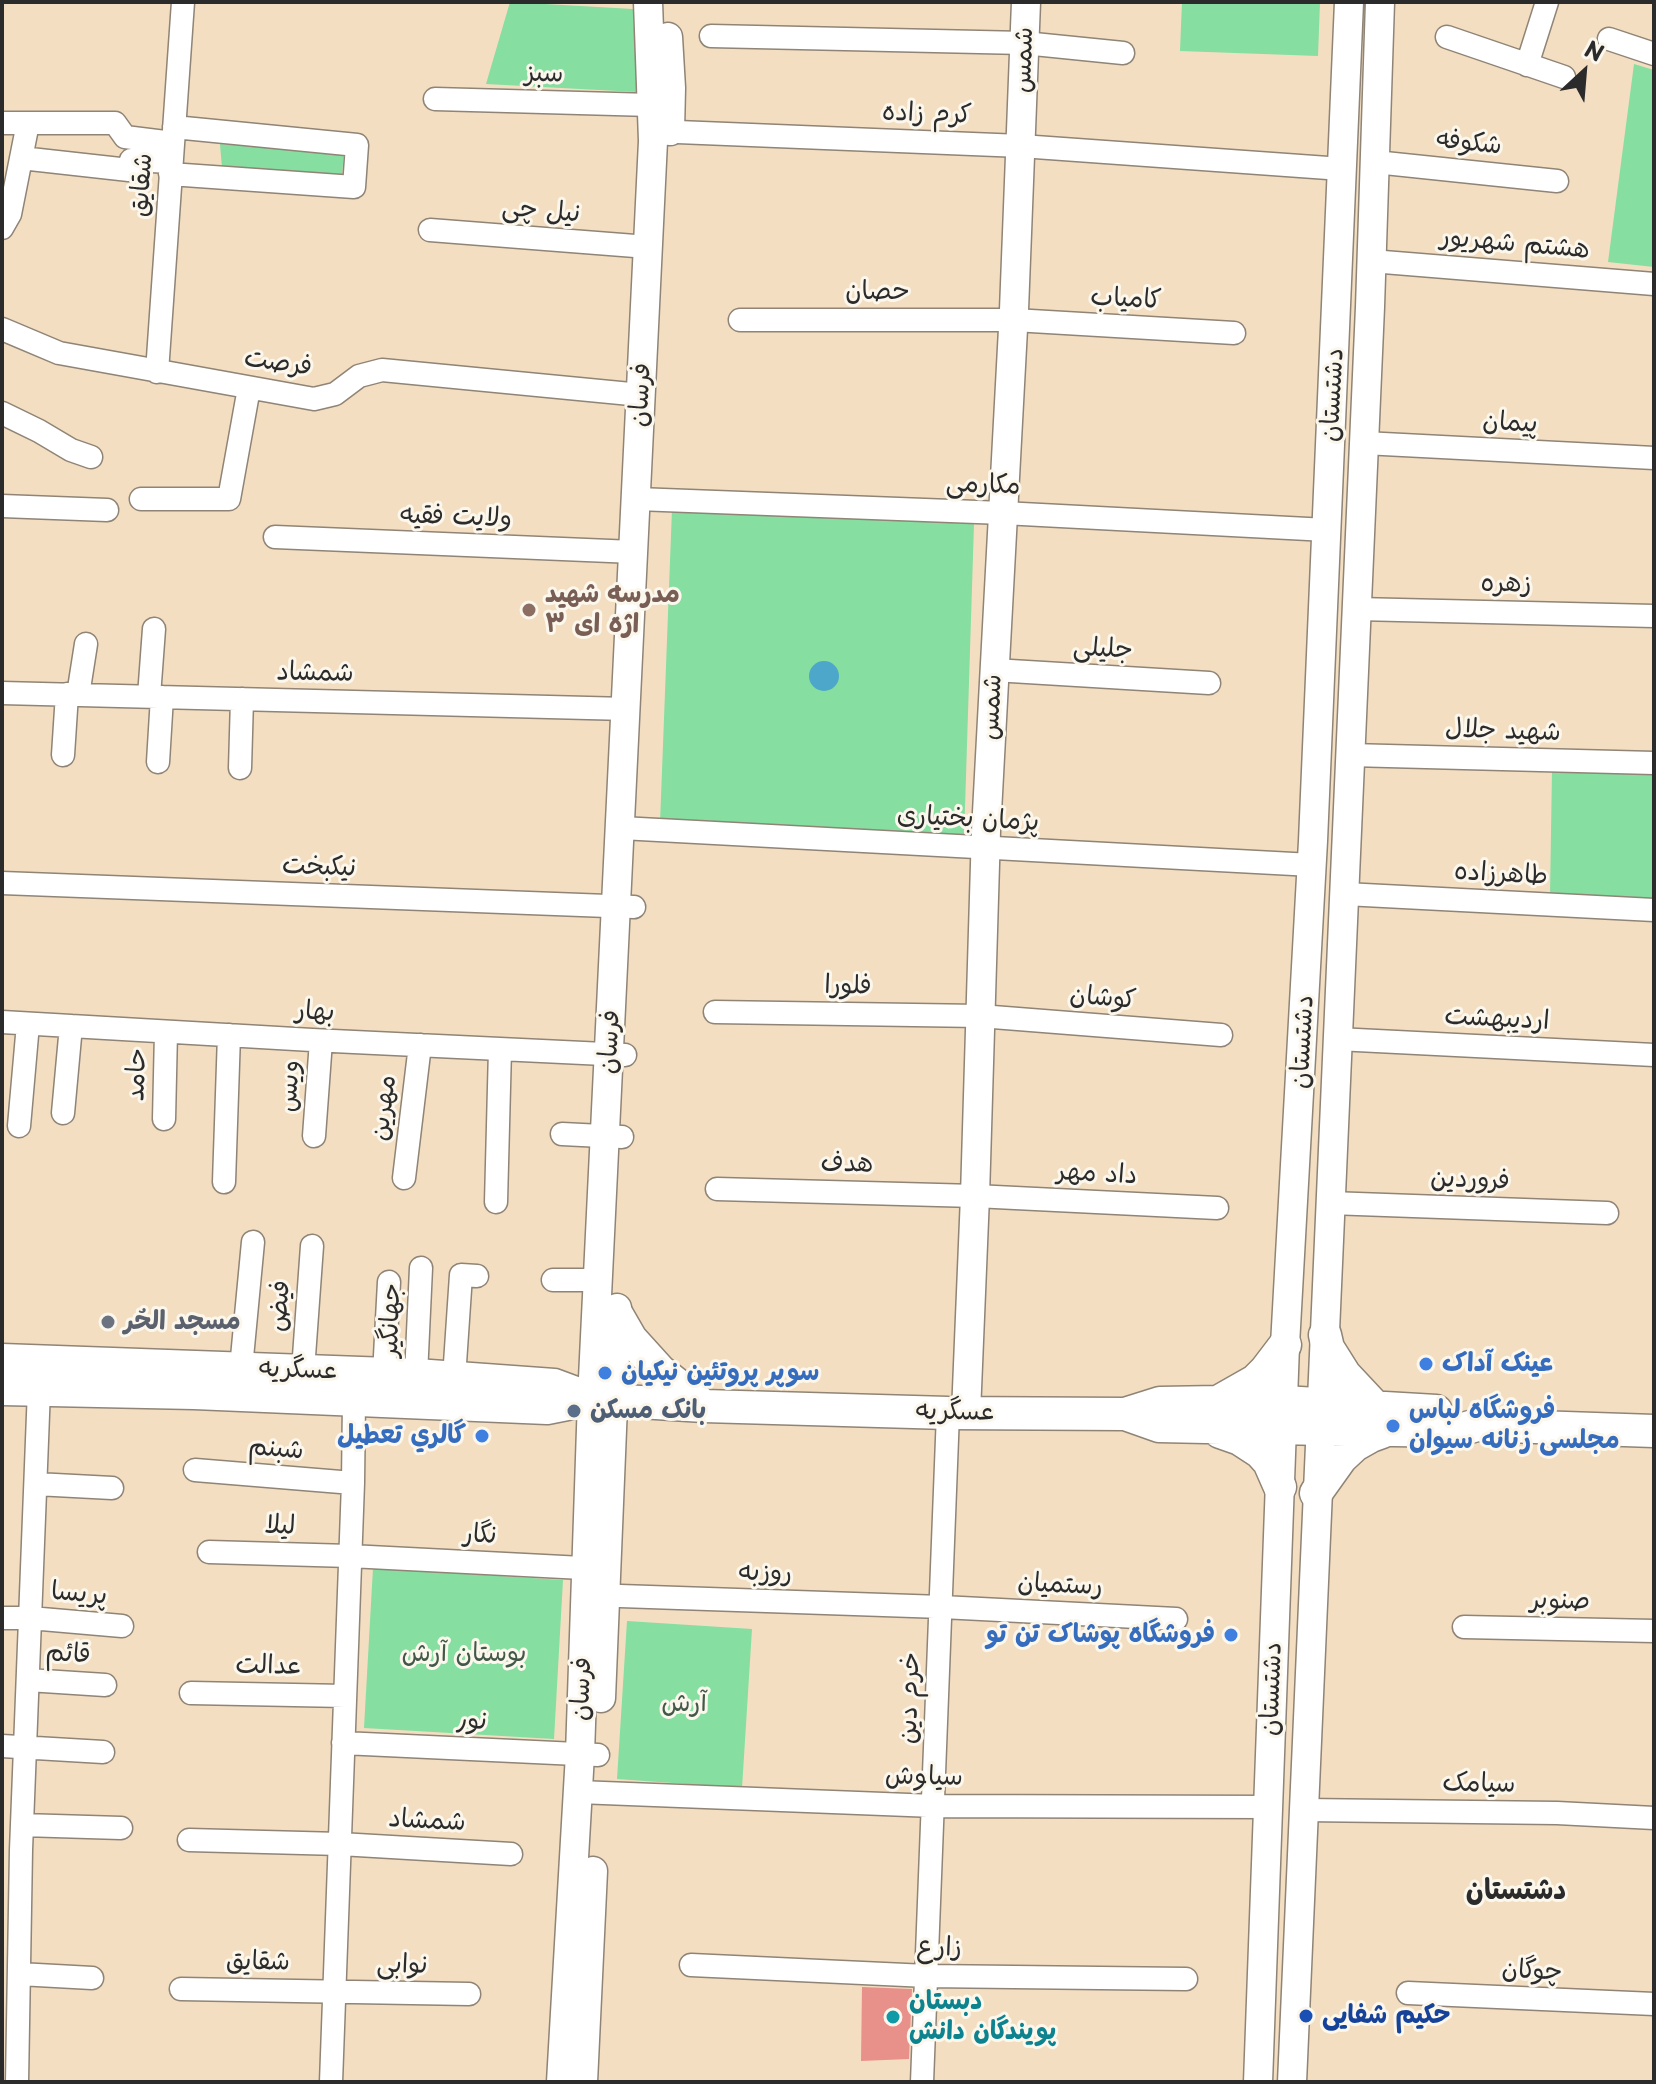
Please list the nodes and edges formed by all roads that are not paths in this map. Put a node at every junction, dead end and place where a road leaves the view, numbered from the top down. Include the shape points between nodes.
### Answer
1 (183, 2) edge
2 (648, 2) edge
3 (666, 2) edge
4 (1026, 2) edge
5 (1349, 2) edge
6 (1380, 2) edge
7 (1547, 2) edge
8 (711, 36) dead end
9 (1447, 37) dead end
10 (1609, 39) dead end
11 (1024, 43) junction
12 (1123, 53) dead end
13 (1654, 54) edge
14 (1527, 65) junction
15 (1564, 77) dead end
16 (435, 99) dead end
17 (2, 123) edge
18 (28, 123) junction
19 (658, 123) junction
20 (1021, 146) junction
21 (172, 152) junction
22 (21, 158) junction
23 (1375, 162) junction
24 (1342, 169) junction
25 (1557, 181) dead end
26 (8, 189) edge
27 (2, 228) edge
28 (430, 230) dead end
29 (648, 247) junction
30 (1371, 261) junction
31 (1654, 284) edge
32 (740, 320) dead end
33 (1014, 320) junction
34 (2, 329) edge
35 (1234, 333) dead end
36 (157, 372) junction
37 (249, 388) junction
38 (641, 395) junction
39 (2, 413) edge
40 (1332, 418) junction
41 (1365, 430) junction
42 (91, 457) dead end
43 (1654, 458) edge
44 (141, 499) dead end
45 (644, 500) junction
46 (2, 506) edge
47 (107, 510) dead end
48 (1003, 513) junction
49 (1327, 530) junction
50 (275, 537) dead end
51 (634, 552) junction
52 (1357, 609) junction
53 (1654, 616) edge
54 (154, 629) dead end
55 (86, 644) dead end
56 (994, 670) junction
57 (1209, 683) dead end
58 (2, 693) edge
59 (72, 694) junction
60 (156, 697) junction
61 (242, 699) junction
62 (627, 709) junction
63 (63, 755) dead end
64 (1350, 755) junction
65 (158, 762) dead end
66 (1654, 763) edge
67 (240, 768) dead end
68 (630, 828) junction
69 (985, 848) junction
70 (1312, 865) junction
71 (2, 883) edge
72 (1345, 894) junction
73 (626, 907) junction
74 (1654, 910) edge
75 (715, 1012) dead end
76 (980, 1016) junction
77 (2, 1022) edge
78 (28, 1024) junction
79 (71, 1026) junction
80 (166, 1032) junction
81 (229, 1035) junction
82 (1221, 1035) dead end
83 (1337, 1039) junction
84 (321, 1041) junction
85 (420, 1045) junction
86 (500, 1049) junction
87 (617, 1054) junction
88 (1654, 1055) edge
89 (63, 1113) dead end
90 (164, 1119) dead end
91 (19, 1126) dead end
92 (562, 1134) dead end
93 (314, 1136) dead end
94 (614, 1137) junction
95 (404, 1178) dead end
96 (224, 1182) dead end
97 (717, 1189) dead end
98 (975, 1196) junction
99 (496, 1202) dead end
100 (1330, 1203) junction
101 (1217, 1208) dead end
102 (1607, 1213) dead end
103 (253, 1242) dead end
104 (312, 1246) dead end
105 (421, 1268) dead end
106 (477, 1276) dead end
107 (553, 1280) dead end
108 (599, 1280) junction
109 (389, 1282) dead end
110 (616, 1313) junction
111 (1325, 1335) junction
112 (1285, 1345) junction
113 (2, 1360) edge
114 (241, 1368) junction
115 (303, 1370) junction
116 (384, 1374) junction
117 (416, 1375) junction
118 (454, 1378) junction
119 (2, 1389) edge
120 (39, 1389) junction
121 (603, 1400) junction
122 (354, 1401) junction
123 (704, 1406) junction
124 (957, 1413) junction
125 (1212, 1414) junction
126 (1283, 1415) junction
127 (1320, 1416) junction
128 (1381, 1419) junction
129 (1654, 1431) edge
130 (195, 1470) dead end
131 (353, 1483) junction
132 (36, 1484) junction
133 (1280, 1487) junction
134 (112, 1488) dead end
135 (1316, 1493) junction
136 (209, 1552) dead end
137 (350, 1556) junction
138 (596, 1582) junction
139 (942, 1607) junction
140 (2, 1618) edge
141 (30, 1618) junction
142 (1176, 1619) dead end
143 (122, 1626) dead end
144 (1464, 1627) dead end
145 (1654, 1631) edge
146 (28, 1680) junction
147 (105, 1685) dead end
148 (191, 1693) dead end
149 (345, 1696) junction
150 (343, 1743) junction
151 (2, 1746) edge
152 (25, 1747) junction
153 (103, 1752) dead end
154 (589, 1754) junction
155 (588, 1793) junction
156 (934, 1806) junction
157 (1268, 1807) junction
158 (1304, 1810) junction
159 (1654, 1818) edge
160 (22, 1825) junction
161 (121, 1828) dead end
162 (189, 1840) dead end
163 (340, 1844) junction
164 (511, 1854) dead end
165 (11, 1925) edge
166 (691, 1965) dead end
167 (19, 1974) junction
168 (927, 1976) junction
169 (92, 1978) dead end
170 (1186, 1979) dead end
171 (181, 1989) dead end
172 (334, 1992) junction
173 (1408, 1993) dead end
174 (469, 1994) dead end
175 (1654, 2004) edge
176 (10, 2014) edge
177 (17, 2082) edge
178 (331, 2082) edge
179 (561, 2082) edge
180 (583, 2082) edge
181 (922, 2082) edge
182 (1258, 2082) edge
183 (1292, 2082) edge

1 - 21 street, شقایق
2 - 19 street, فرسان
3 - 19 street, فرسان via 671,88
4 - 11 street, شمس
5 - 24 street, دشتستان
6 - 23 street, دشتستان
7 - 14 street
8 - 11 street
9 - 14 street
10 - 13 street
11 - 12 street
11 - 20 street, شمس
14 - 15 street
16 - 19 street, سبز
17 - 18 street
18 - 21 street via 115,123 125,137
18 - 22 street
19 - 20 street, کرم زاده
19 - 29 street, فرسان
19 - 45 street, فرسان
20 - 24 street, کرم زاده
20 - 33 street, شمس
21 - 21 street via 354,187 357,145
21 - 22 street via 131,160 129,170
21 - 36 street, شقایق
22 - 26 street
23 - 25 street, شکوفه
23 - 30 street, دشتستان
24 - 40 street, دشتستان
26 - 27 street via 10,214
28 - 29 street, نیل چی
29 - 38 street, فرسان
30 - 31 street, هشتم شهریور
30 - 41 street, دشتستان
32 - 33 street, حصان
33 - 35 street, کامیاب
33 - 48 street, شمس
34 - 36 street, فرصت via 59,353
36 - 37 street, فرصت
37 - 38 street, فرصت via 314,399 382,370
37 - 44 street via 229,499
38 - 45 street, فرسان
39 - 42 street
40 - 41 street
40 - 49 street, دشتستان
41 - 43 street, پیمان
41 - 52 street, دشتستان
45 - 48 street, مکارمی
45 - 51 street, فرسان
45 - 68 street, فرسان via 641,718
46 - 47 street
48 - 49 street, مکارمی
48 - 56 street, شمس
49 - 70 street, دشتستان
50 - 51 street, ولایت فقیه
51 - 62 street, فرسان
52 - 53 street, زهره
52 - 64 street, دشتستان
54 - 60 street
55 - 59 street
56 - 57 street, جلیلی
56 - 69 street, شمس
58 - 59 street, شمشاد
59 - 60 street, شمشاد
59 - 63 street
60 - 61 street, شمشاد
60 - 65 street
61 - 62 street, شمشاد
61 - 67 street
62 - 68 street, فرسان
64 - 66 street, شهید جلال
64 - 72 street, دشتستان
68 - 69 street, پژمان بختیاری
68 - 73 street, فرسان
69 - 70 street, پژمان بختیاری
69 - 76 street, شمس
70 - 112 street, دشتستان
71 - 73 street, نیکبخت
72 - 74 street, طاهرزاده
72 - 83 street, دشتستان
73 - 87 street, فرسان
75 - 76 street, فلورا
76 - 82 street, کوشان
76 - 98 street, شمس
77 - 78 street, بهار
78 - 79 street, بهار
78 - 91 street
79 - 80 street, بهار
79 - 89 street
80 - 81 street, بهار
80 - 90 street, حامد
81 - 84 street, بهار
81 - 96 street
83 - 88 street, اردیبهشت
83 - 100 street, دشتستان
84 - 85 street, بهار
84 - 93 street, ویس
85 - 86 street, بهار
85 - 95 street, مهرین
86 - 87 street, بهار
86 - 99 street
87 - 94 street, فرسان
92 - 94 street
94 - 108 street, فرسان
94 - 110 street, فرسان
97 - 98 street, هدف
98 - 101 street, داد مهر
98 - 124 street, شمس
100 - 102 street, فروردین
100 - 111 street, دشتستان
103 - 114 street
104 - 115 street, فیض
105 - 117 street, جهانگیر
106 - 118 street via 461,1275
107 - 108 street
108 - 121 street, فرسان
109 - 116 street
110 - 121 street, فرسان
110 - 123 main road via 660,1371
111 - 127 street, دشتستان
111 - 128 main road via 1345,1375
112 - 125 main road via 1255,1381
112 - 126 street, دشتستان
113 - 114 main road, عسگریه
114 - 115 main road, عسگریه
115 - 116 main road, عسگریه
116 - 117 main road, عسگریه
117 - 118 main road, عسگریه
118 - 121 main road, عسگریه via 554,1385
119 - 120 main road, عسگریه
120 - 122 main road, عسگریه
120 - 132 street
121 - 122 main road, عسگریه via 547,1408
121 - 123 main road, عسگریه
121 - 138 street, فرسان
122 - 131 street
123 - 124 main road, عسگریه
124 - 125 main road, عسگریه via 1125,1414 1159,1426
124 - 139 street, خرم دین
125 - 126 main road, عسگریه
125 - 133 main road via 1260,1452
126 - 127 main road, عسگریه
126 - 133 street, دشتستان
127 - 128 main road, عسگریه
127 - 135 street, دشتستان
128 - 129 main road, عسگریه via 1456,1431 1477,1425
128 - 135 main road via 1371,1436 1341,1458
130 - 131 street, شبنم
131 - 137 street
132 - 134 street
132 - 141 street
133 - 157 street, دشتستان
135 - 158 street, دشتستان
136 - 137 street, لیلا
137 - 138 street, نگار
137 - 149 street
138 - 139 street, روزبه
138 - 154 street, فرسان
139 - 142 street, رستمیان
139 - 156 street, خرم دین
140 - 141 street, پریسا
141 - 143 street, پریسا
141 - 146 street
144 - 145 street, صنوبر
146 - 147 street, قائم
146 - 152 street
148 - 149 street, عدالت
149 - 150 street
150 - 154 street, نور
150 - 163 street
151 - 152 street
152 - 153 street
152 - 160 street
154 - 155 street, فرسان
155 - 156 street, سیاوش
155 - 179 street, فرسان
155 - 180 street, فرسان
156 - 157 street, سیاوش
156 - 168 street, خرم دین
157 - 182 street, دشتستان
158 - 159 street, سیامک
158 - 183 street, دشتستان
160 - 161 street
160 - 165 street
162 - 163 street
163 - 164 street, شمشاد
163 - 172 street
165 - 167 street
166 - 168 street, زارع
167 - 169 street
167 - 176 street
168 - 170 street, زارع
168 - 181 street, خرم دین
171 - 172 street, شقایق
172 - 174 street, نوابی
172 - 178 street
173 - 175 street, چوگان
176 - 177 street

